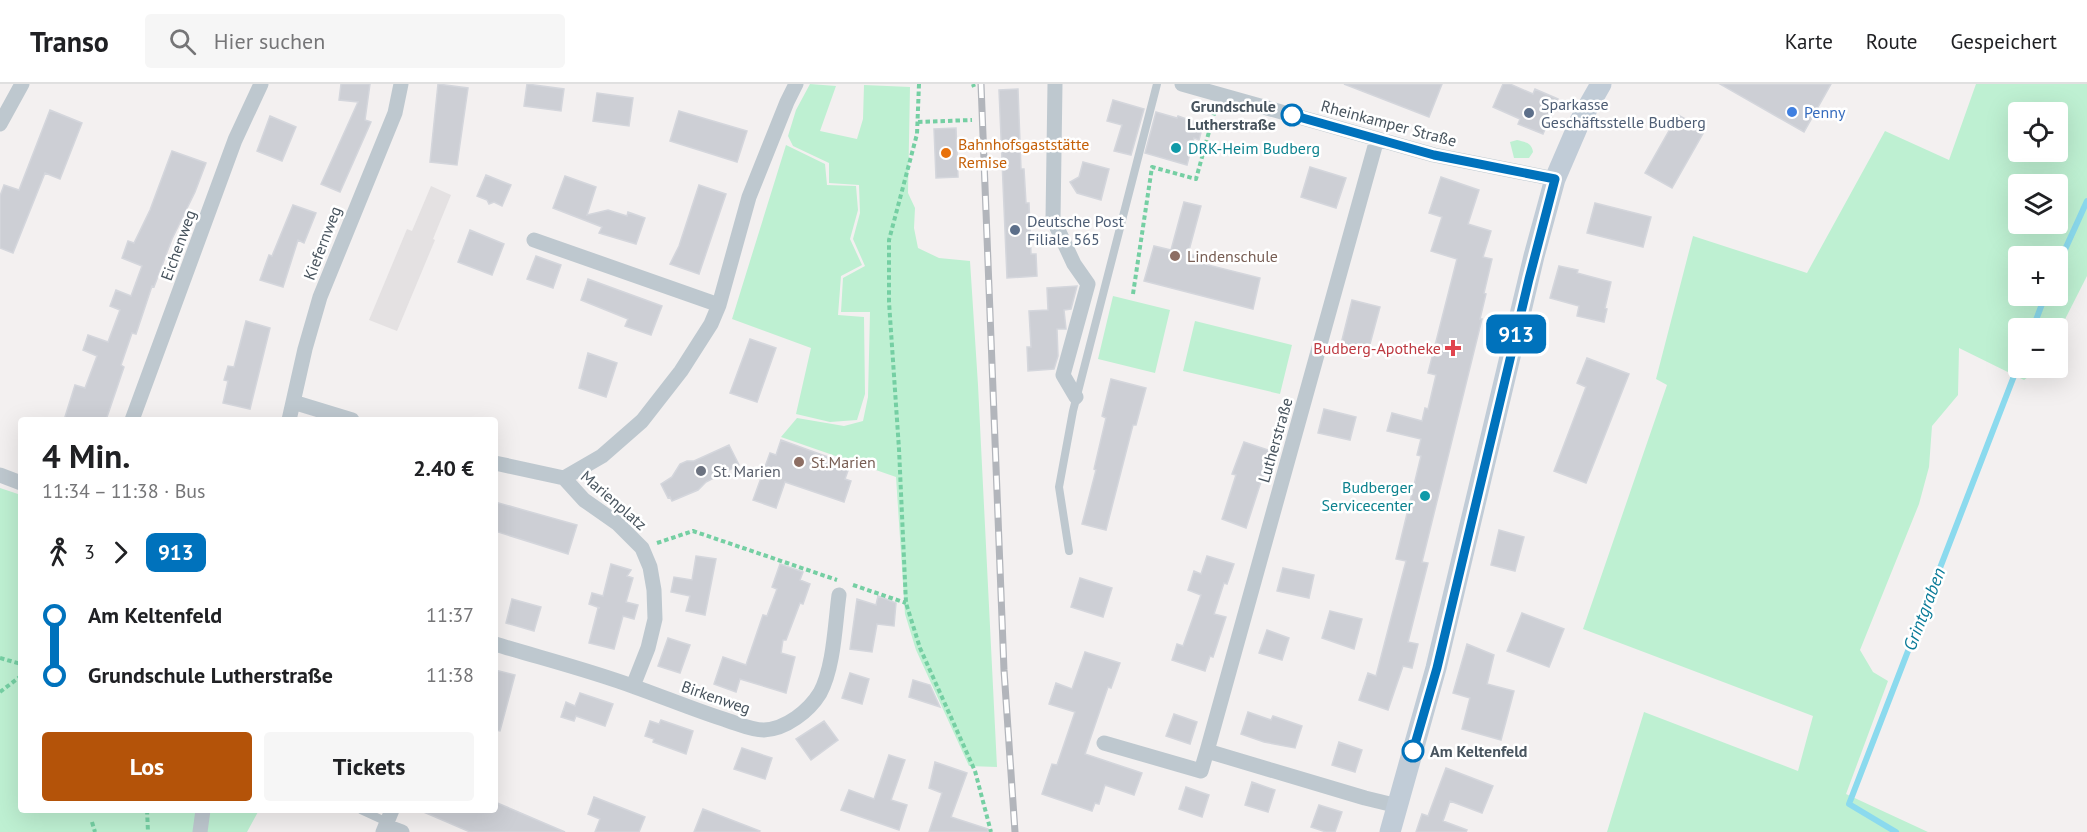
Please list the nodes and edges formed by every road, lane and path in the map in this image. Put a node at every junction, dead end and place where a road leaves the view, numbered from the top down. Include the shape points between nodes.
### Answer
1 (22, 84) edge
2 (261, 84) edge
3 (401, 84) edge
4 (796, 84) edge
5 (919, 84) edge
6 (1055, 84) edge
7 (1157, 84) edge
8 (1182, 84) edge
9 (1601, 84) edge
10 (1219, 95) junction
11 (972, 120) dead end
12 (918, 122) junction
13 (0, 124) edge
14 (1377, 139) junction
15 (1555, 179) junction
16 (534, 240) dead end
17 (1132, 294) dead end
18 (719, 305) junction
19 (1076, 398) junction
20 (293, 402) junction
21 (133, 417) edge
22 (290, 417) edge
23 (342, 417) edge
24 (498, 464) edge
25 (0, 475) edge
26 (564, 478) junction
27 (18, 482) edge
28 (642, 548) junction
29 (1070, 551) dead end
30 (839, 595) dead end
31 (906, 603) junction
32 (498, 645) edge
33 (0, 658) edge
34 (18, 663) edge
35 (18, 678) edge
36 (633, 686) junction
37 (0, 693) edge
38 (1104, 743) dead end
39 (1207, 751) junction
40 (1398, 806) junction
41 (147, 813) edge
42 (203, 813) edge
43 (367, 813) edge
44 (92, 822) dead end
45 (387, 823) edge
46 (95, 832) edge
47 (148, 832) edge
48 (200, 832) edge
49 (402, 832) edge
50 (991, 832) edge
51 (1390, 832) edge

1 - 13 street
2 - 21 street, Eichenweg via 235,140
3 - 20 street, Kiefernweg via 395,113 320,297
4 - 18 street, Marienplatz via 749,197
5 - 12 path
6 - 19 street via 1053,219 1088,284 1063,375
7 - 19 lane
8 - 10 street, Rheinkamper Straße
9 - 15 main road
10 - 14 street, Rheinkamper Straße
10 - 17 path via 1196,179 1152,167
11 - 12 path
12 - 31 path via 889,240
14 - 15 street, Rheinkamper Straße via 1434,155
14 - 39 street, Lutherstraße
15 - 40 main road via 1437,668
16 - 18 street
18 - 26 street, Marienplatz via 687,361 642,421 603,456
19 - 29 lane via 1059,487
20 - 22 street, Kiefernweg
20 - 23 street
24 - 26 street, Marienplatz
25 - 27 street
26 - 28 street, Marienplatz via 584,500 617,523
28 - 31 path via 693,531
28 - 36 street, Marienplatz via 650,567 655,619
30 - 36 street, Birkenweg via 827,674 819,693 793,720 777,728 755,730
31 - 50 path via 920,648 975,771
32 - 36 street, Birkenweg
33 - 34 path
35 - 37 path
38 - 39 street via 1202,771
39 - 40 street
40 - 51 main road
41 - 47 path
42 - 48 street
43 - 45 lane
44 - 46 path
45 - 49 street

